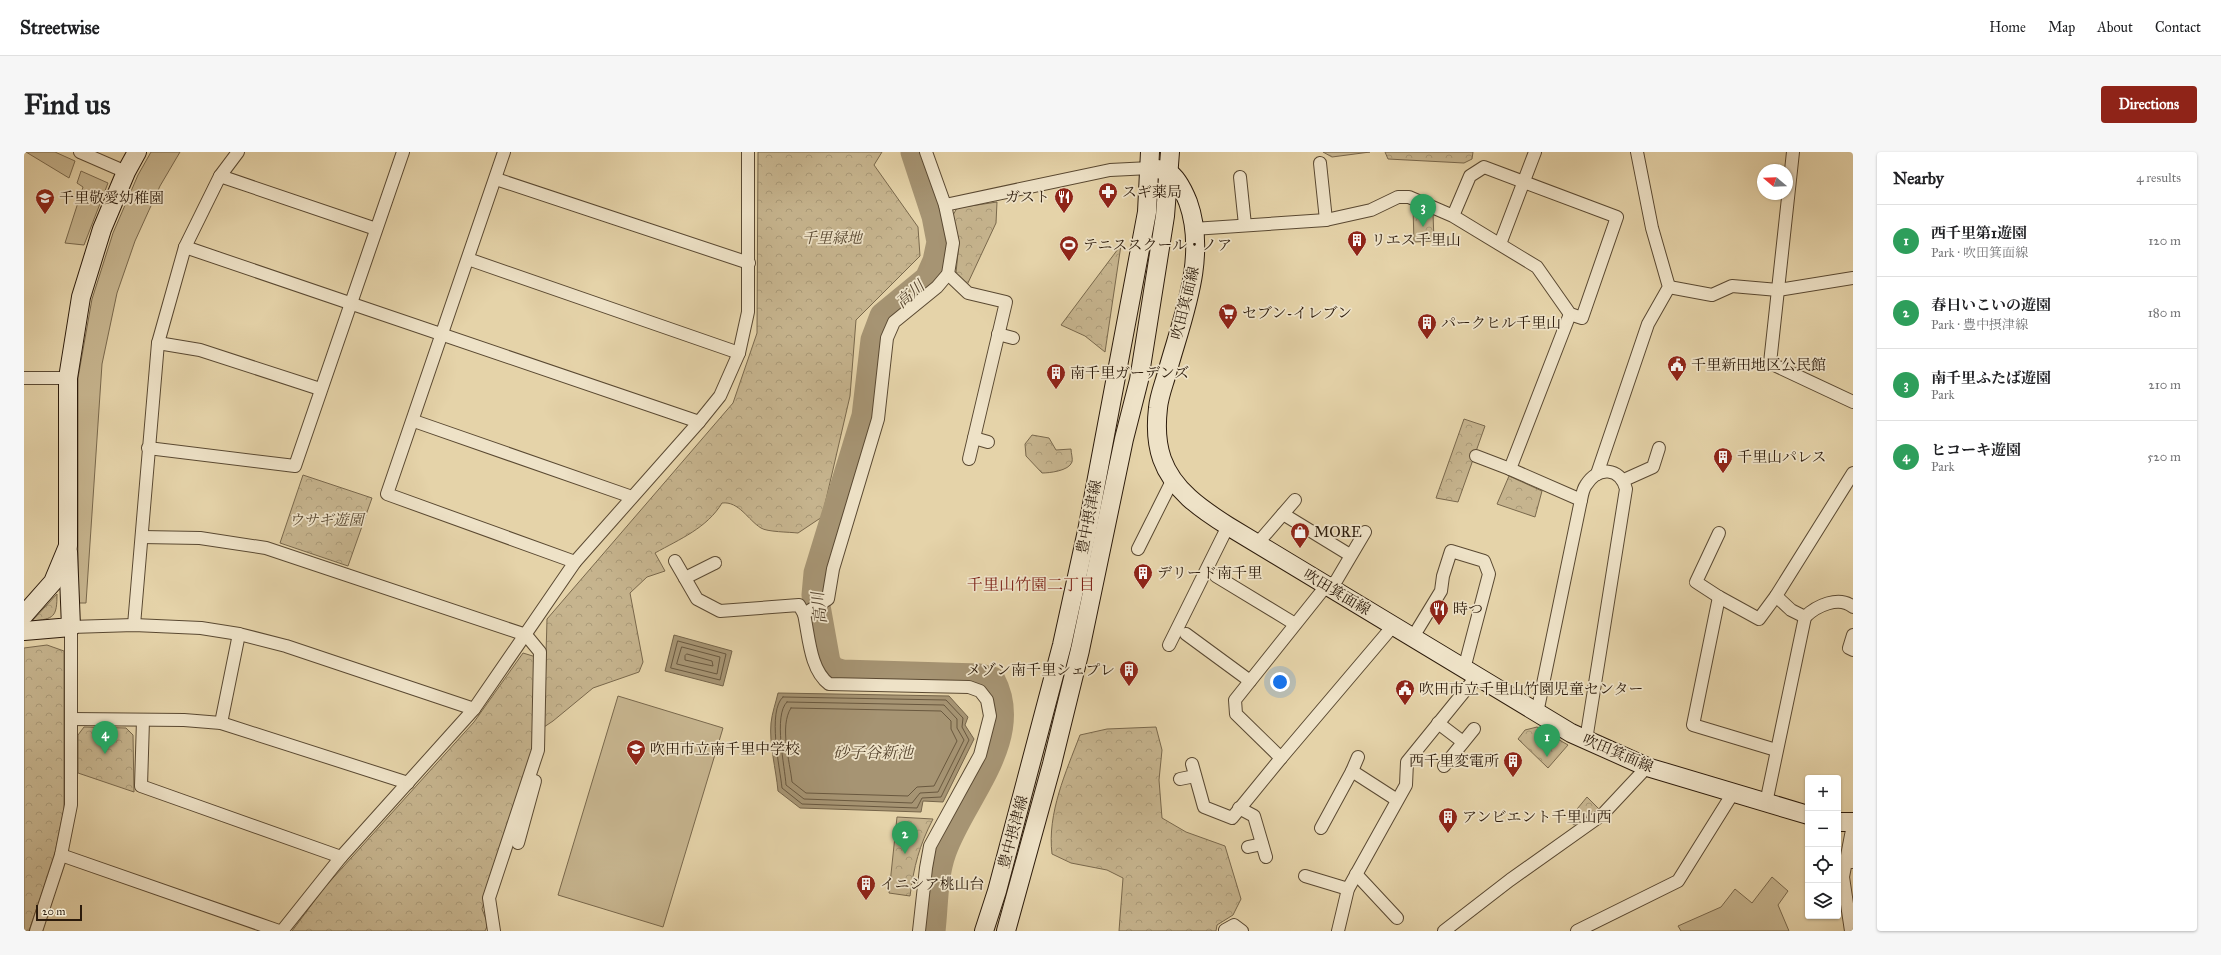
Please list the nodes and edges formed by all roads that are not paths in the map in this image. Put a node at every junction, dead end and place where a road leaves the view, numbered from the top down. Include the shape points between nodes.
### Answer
1 (80, 152) edge
2 (137, 152) edge
3 (238, 152) edge
4 (403, 152) edge
5 (504, 152) edge
6 (746, 152) edge
7 (926, 152) edge
8 (1170, 152) edge
9 (1535, 152) edge
10 (1637, 152) edge
11 (1793, 152) edge
12 (1150, 160) edge
13 (1320, 163) dead end
14 (126, 172) junction
15 (1168, 172) junction
16 (220, 176) junction
17 (1240, 177) dead end
18 (496, 180) junction
19 (1523, 181) junction
20 (945, 205) junction
21 (1452, 216) junction
22 (1326, 220) junction
23 (1245, 225) junction
24 (376, 229) junction
25 (1193, 229) junction
26 (1500, 244) junction
27 (185, 247) junction
28 (468, 259) junction
29 (749, 263) junction
30 (948, 274) junction
31 (1853, 278) edge
32 (1669, 287) junction
33 (1778, 290) junction
34 (351, 303) junction
35 (1570, 314) junction
36 (441, 334) junction
37 (998, 334) junction
38 (1013, 338) dead end
39 (158, 343) junction
40 (739, 354) junction
41 (24, 378) edge
42 (68, 378) junction
43 (320, 389) junction
44 (1853, 402) edge
45 (414, 421) junction
46 (699, 422) junction
47 (974, 438) junction
48 (988, 442) dead end
49 (148, 448) junction
50 (1659, 448) dead end
51 (1476, 456) dead end
52 (969, 459) dead end
53 (1510, 469) junction
54 (1853, 473) edge
55 (1597, 474) junction
56 (1172, 480) junction
57 (1624, 480) junction
58 (632, 497) junction
59 (1295, 500) dead end
60 (1581, 500) junction
61 (1283, 514) junction
62 (1228, 526) junction
63 (1365, 532) dead end
64 (1718, 533) dead end
65 (142, 537) junction
66 (1257, 544) junction
67 (68, 546) junction
68 (1138, 549) dead end
69 (1350, 555) junction
70 (675, 561) dead end
71 (575, 562) junction
72 (715, 563) dead end
73 (1216, 576) dead end
74 (685, 578) junction
75 (1328, 586) junction
76 (1776, 596) junction
77 (1719, 597) junction
78 (1853, 607) edge
79 (806, 613) junction
80 (24, 615) edge
81 (1806, 617) junction
82 (1295, 624) junction
83 (134, 625) junction
84 (1393, 626) junction
85 (71, 627) junction
86 (24, 631) edge
87 (239, 634) junction
88 (1186, 634) dead end
89 (526, 635) junction
90 (1853, 635) edge
91 (1413, 637) junction
92 (1169, 645) dead end
93 (1853, 650) edge
94 (1470, 673) junction
95 (1250, 681) junction
96 (474, 709) junction
97 (1537, 713) junction
98 (72, 719) junction
99 (143, 720) junction
100 (220, 723) junction
101 (1438, 724) junction
102 (1474, 729) dead end
103 (1586, 740) junction
104 (1463, 742) junction
105 (538, 750) junction
106 (1776, 750) junction
107 (1358, 757) dead end
108 (1281, 758) junction
109 (1192, 764) dead end
110 (1444, 766) dead end
111 (1647, 767) junction
112 (1352, 771) junction
113 (1195, 776) junction
114 (1180, 779) dead end
115 (408, 783) junction
116 (1733, 793) junction
117 (1398, 800) junction
118 (1766, 803) junction
119 (1239, 808) junction
120 (1805, 814) edge
121 (1841, 822) edge
122 (1853, 822) edge
123 (1853, 825) edge
124 (1321, 828) dead end
125 (518, 843) dead end
126 (1262, 844) junction
127 (1248, 847) dead end
128 (61, 855) junction
129 (341, 857) junction
130 (1266, 857) dead end
131 (1849, 861) edge
132 (1356, 874) junction
133 (1305, 876) dead end
134 (1348, 889) junction
135 (1397, 918) dead end
136 (1225, 930) dead end
137 (36, 931) edge
138 (279, 931) edge
139 (282, 931) edge
140 (494, 931) edge
141 (919, 931) edge
142 (984, 931) edge
143 (1006, 931) edge
144 (1242, 931) edge
145 (1338, 931) edge
146 (1444, 931) edge
147 (1577, 931) edge
148 (1851, 931) edge

1 - 14 street
2 - 14 main road
3 - 16 street
4 - 24 street
5 - 18 street
6 - 29 street
7 - 20 street
8 - 15 main road
9 - 19 street
10 - 32 street via 1652,228
11 - 33 street
12 - 15 main road
12 - 20 street
12 - 142 main road, 豊中摂津線 via 1147,212 1087,531 1056,668
13 - 22 street
14 - 42 main road via 102,228 81,297
15 - 25 main road, 吹田箕面線 via 1184,191 1191,211
15 - 143 main road, 豊中摂津線 via 1165,216 1139,380 1124,439 1080,650
16 - 24 street
16 - 27 street
17 - 23 street
18 - 28 street
18 - 29 street
19 - 21 street via 1484,166 1470,176
19 - 26 street
19 - 35 street via 1617,217 1582,318
20 - 30 street via 953,243
21 - 22 street via 1409,197 1398,197 1371,210
21 - 26 street
22 - 23 street
23 - 25 street
24 - 34 street
25 - 56 main road, 吹田箕面線 via 1196,258 1192,282 1158,406 1156,435 1162,459
26 - 35 street via 1537,267
27 - 34 street
27 - 39 street
28 - 36 street
28 - 40 street
29 - 40 street via 748,312
30 - 37 street via 968,293 1007,298
30 - 79 street via 937,287 894,322 887,338 878,419 833,569 828,599
31 - 33 street
32 - 33 street via 1712,295 1732,286
32 - 55 street via 1648,324
33 - 44 street via 1770,363
34 - 36 street
34 - 43 street
35 - 53 street
36 - 45 street
36 - 46 street
37 - 38 street
37 - 47 street
39 - 43 street via 200,350
39 - 49 street
40 - 46 street via 720,396
41 - 42 street
42 - 67 main road
43 - 49 street via 295,466
45 - 58 street
45 - 71 street via 387,494
46 - 58 street
47 - 48 street
47 - 52 street
49 - 65 street
50 - 57 street via 1652,467
51 - 53 street
53 - 60 street
54 - 76 street
55 - 57 street via 1607,471
55 - 60 street via 1585,486
56 - 62 main road, 吹田箕面線 via 1185,495
56 - 68 street
57 - 103 street via 1626,489
58 - 71 street
59 - 61 street
60 - 97 street
61 - 66 street
61 - 69 street
62 - 66 main road, 吹田箕面線
62 - 92 street
63 - 69 street
64 - 77 street via 1696,582
65 - 83 street
65 - 89 street via 200,538 266,548
66 - 75 main road, 吹田箕面線
67 - 80 main road via 53,582
67 - 85 main road
69 - 75 street via 1336,581
70 - 74 street
71 - 89 street
72 - 74 street
73 - 82 street
74 - 79 street via 697,599 720,611 798,605
75 - 82 street
75 - 84 main road, 吹田箕面線
76 - 77 street via 1759,619
76 - 81 street via 1791,610
77 - 106 street via 1693,725
78 - 81 street via 1840,602 1827,604 1812,610
79 - 141 street via 812,656 821,678 829,684 969,687 980,691 986,700 990,716 980,755 930,846
81 - 106 street
82 - 95 street
83 - 85 street
83 - 87 street via 201,628
84 - 91 main road, 吹田箕面線
84 - 108 street
85 - 86 main road
85 - 98 street
87 - 96 street via 286,646
87 - 100 street
88 - 95 street
89 - 96 street
89 - 105 street via 540,652
90 - 93 street via 1849,648
91 - 94 main road, 吹田箕面線
91 - 94 street via 1441,591 1451,551 1484,561 1490,574
94 - 97 main road, 吹田箕面線
94 - 101 street
95 - 108 street via 1235,700 1236,714
96 - 115 street
97 - 103 main road, 吹田箕面線
98 - 99 street
98 - 128 street via 72,805
99 - 100 street
99 - 129 street via 141,786
100 - 115 street
101 - 104 street
101 - 117 street via 1407,762 1406,785
102 - 104 street
103 - 111 main road, 吹田箕面線
104 - 110 street
105 - 125 street via 534,789
105 - 140 street via 489,898
106 - 118 street
107 - 112 street
108 - 119 street
109 - 113 street
111 - 116 main road, 吹田箕面線
111 - 146 street via 1603,814
112 - 117 street
112 - 124 street
113 - 114 street
113 - 119 street via 1204,807 1232,818
115 - 129 street
116 - 118 main road, 吹田箕面線
116 - 147 street via 1678,881
117 - 132 street
118 - 120 main road, 吹田箕面線
119 - 126 street via 1254,816
121 - 122 main road
123 - 131 street
126 - 127 street
126 - 130 street
128 - 137 street
128 - 138 street
129 - 139 street
131 - 148 street via 1843,877
132 - 134 street
132 - 135 street
133 - 134 street
134 - 145 street
136 - 144 street via 1234,925

